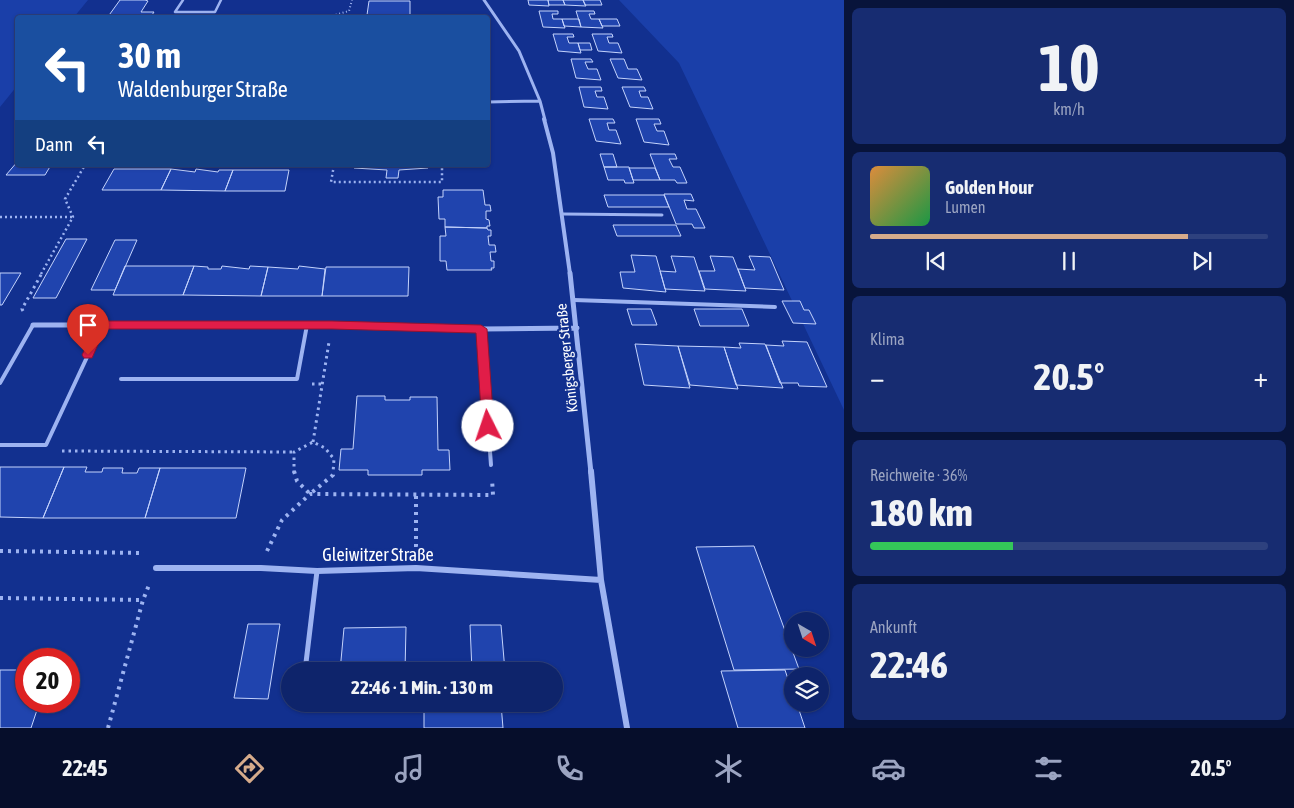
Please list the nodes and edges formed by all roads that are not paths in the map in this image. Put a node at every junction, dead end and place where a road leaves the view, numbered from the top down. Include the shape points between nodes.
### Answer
1 (183, 0) edge
2 (221, 0) edge
3 (484, 0) edge
4 (540, 101) junction
5 (490, 102) edge
6 (563, 214) junction
7 (662, 215) dead end
8 (574, 300) junction
9 (775, 307) dead end
10 (32, 325) joint
11 (102, 325) junction
12 (307, 325) junction
13 (577, 328) junction
14 (481, 329) junction
15 (121, 379) dead end
16 (0, 383) edge
17 (0, 444) edge
18 (491, 465) road end
19 (156, 568) road end
20 (316, 571) junction
21 (601, 580) junction
22 (306, 662) edge
23 (627, 728) edge

1 - 2 lane via 174,12 215,12
3 - 4 street, Königsberger Straße via 519,50
4 - 5 street
4 - 6 street, Königsberger Straße via 553,152
6 - 7 lane
6 - 8 street, Königsberger Straße
8 - 9 lane
8 - 13 street, Königsberger Straße
10 - 11 street
10 - 16 lane
11 - 12 street
11 - 17 lane via 46,445
12 - 14 street
12 - 15 lane via 297,379
13 - 14 street
13 - 21 street, Königsberger Straße
14 - 18 lane
19 - 20 street, Gleiwitzer Straße
20 - 21 street, Gleiwitzer Straße via 416,568
20 - 22 lane
21 - 23 street, Königsberger Straße

